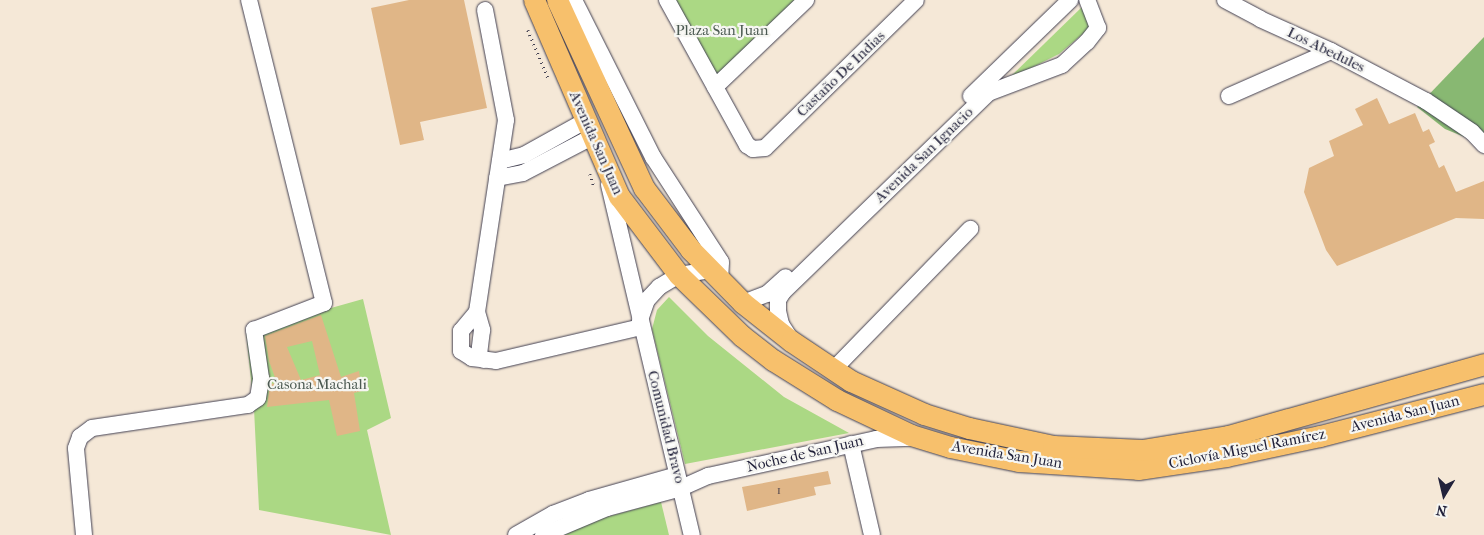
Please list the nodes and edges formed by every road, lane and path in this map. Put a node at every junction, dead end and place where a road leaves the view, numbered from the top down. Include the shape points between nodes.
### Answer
1 (249, 0) edge
2 (534, 0) edge
3 (557, 0) edge
4 (574, 0) edge
5 (667, 0) edge
6 (806, 0) edge
7 (916, 0) edge
8 (1070, 0) edge
9 (1086, 0) edge
10 (1225, 0) edge
11 (485, 10) dead end
12 (528, 28) dead end
13 (1331, 50) junction
14 (553, 86) dead end
15 (715, 88) junction
16 (984, 89) junction
17 (1229, 96) dead end
18 (588, 129) junction
19 (1484, 145) edge
20 (500, 161) junction
21 (598, 173) junction
22 (498, 178) junction
23 (876, 195) junction
24 (614, 209) junction
25 (970, 229) dead end
26 (679, 275) junction
27 (715, 275) junction
28 (743, 303) junction
29 (641, 323) junction
30 (791, 341) junction
31 (1484, 364) edge
32 (833, 370) junction
33 (1484, 394) edge
34 (932, 441) junction
35 (851, 444) junction
36 (679, 482) junction
37 (869, 534) edge
38 (84, 535) edge
39 (516, 535) edge
40 (543, 535) edge
41 (692, 535) edge

1 - 38 street via 324,302 254,330 261,378 258,398 248,405 92,428 80,436 76,448
2 - 18 main road, Avenida San Juan
3 - 27 main road, Avenida San Juan via 644,188 674,230
4 - 27 street via 653,157 721,262
5 - 15 street
6 - 15 street
7 - 15 street, Castaño De Indias via 765,148 746,144
8 - 16 street, Avenida San Ignacio
9 - 16 street, Avenida San Ignacio via 1098,28 1062,64
10 - 13 street, Los Abedules
11 - 20 street via 506,113
12 - 14 path
13 - 17 street
13 - 19 street, Los Abedules via 1426,101 1472,132
16 - 23 street, Avenida San Ignacio
18 - 20 street via 524,155
18 - 21 main road, Avenida San Juan
18 - 22 street via 523,173
20 - 22 street
21 - 24 street, Comunidad Bravo
21 - 24 path via 595,187
21 - 26 main road, Avenida San Juan
22 - 29 street via 477,312 464,326 459,344 465,356 484,360 509,359
23 - 28 street, Avenida San Ignacio via 767,294
23 - 30 street, Avenida San Ignacio via 783,292 778,311
24 - 29 street, Comunidad Bravo
25 - 32 street
26 - 27 street
26 - 29 street via 659,287 647,300
26 - 34 main road, Avenida San Juan via 742,336 773,360 837,400 911,435
27 - 28 main road, Avenida San Juan
28 - 30 main road, Avenida San Juan
29 - 36 street, Comunidad Bravo
30 - 32 main road, Avenida San Juan
31 - 32 main road, Avenida San Juan via 1228,436 1142,450 1053,446 969,428 885,398
33 - 34 main road, Avenida San Juan via 1320,436 1199,461 1138,469 1019,461
34 - 35 street, Noche de San Juan via 897,437
35 - 36 street, Noche de San Juan
35 - 37 street
36 - 39 street, Noche de San Juan via 589,500 553,514
36 - 40 street
36 - 41 street, Comunidad Bravo

